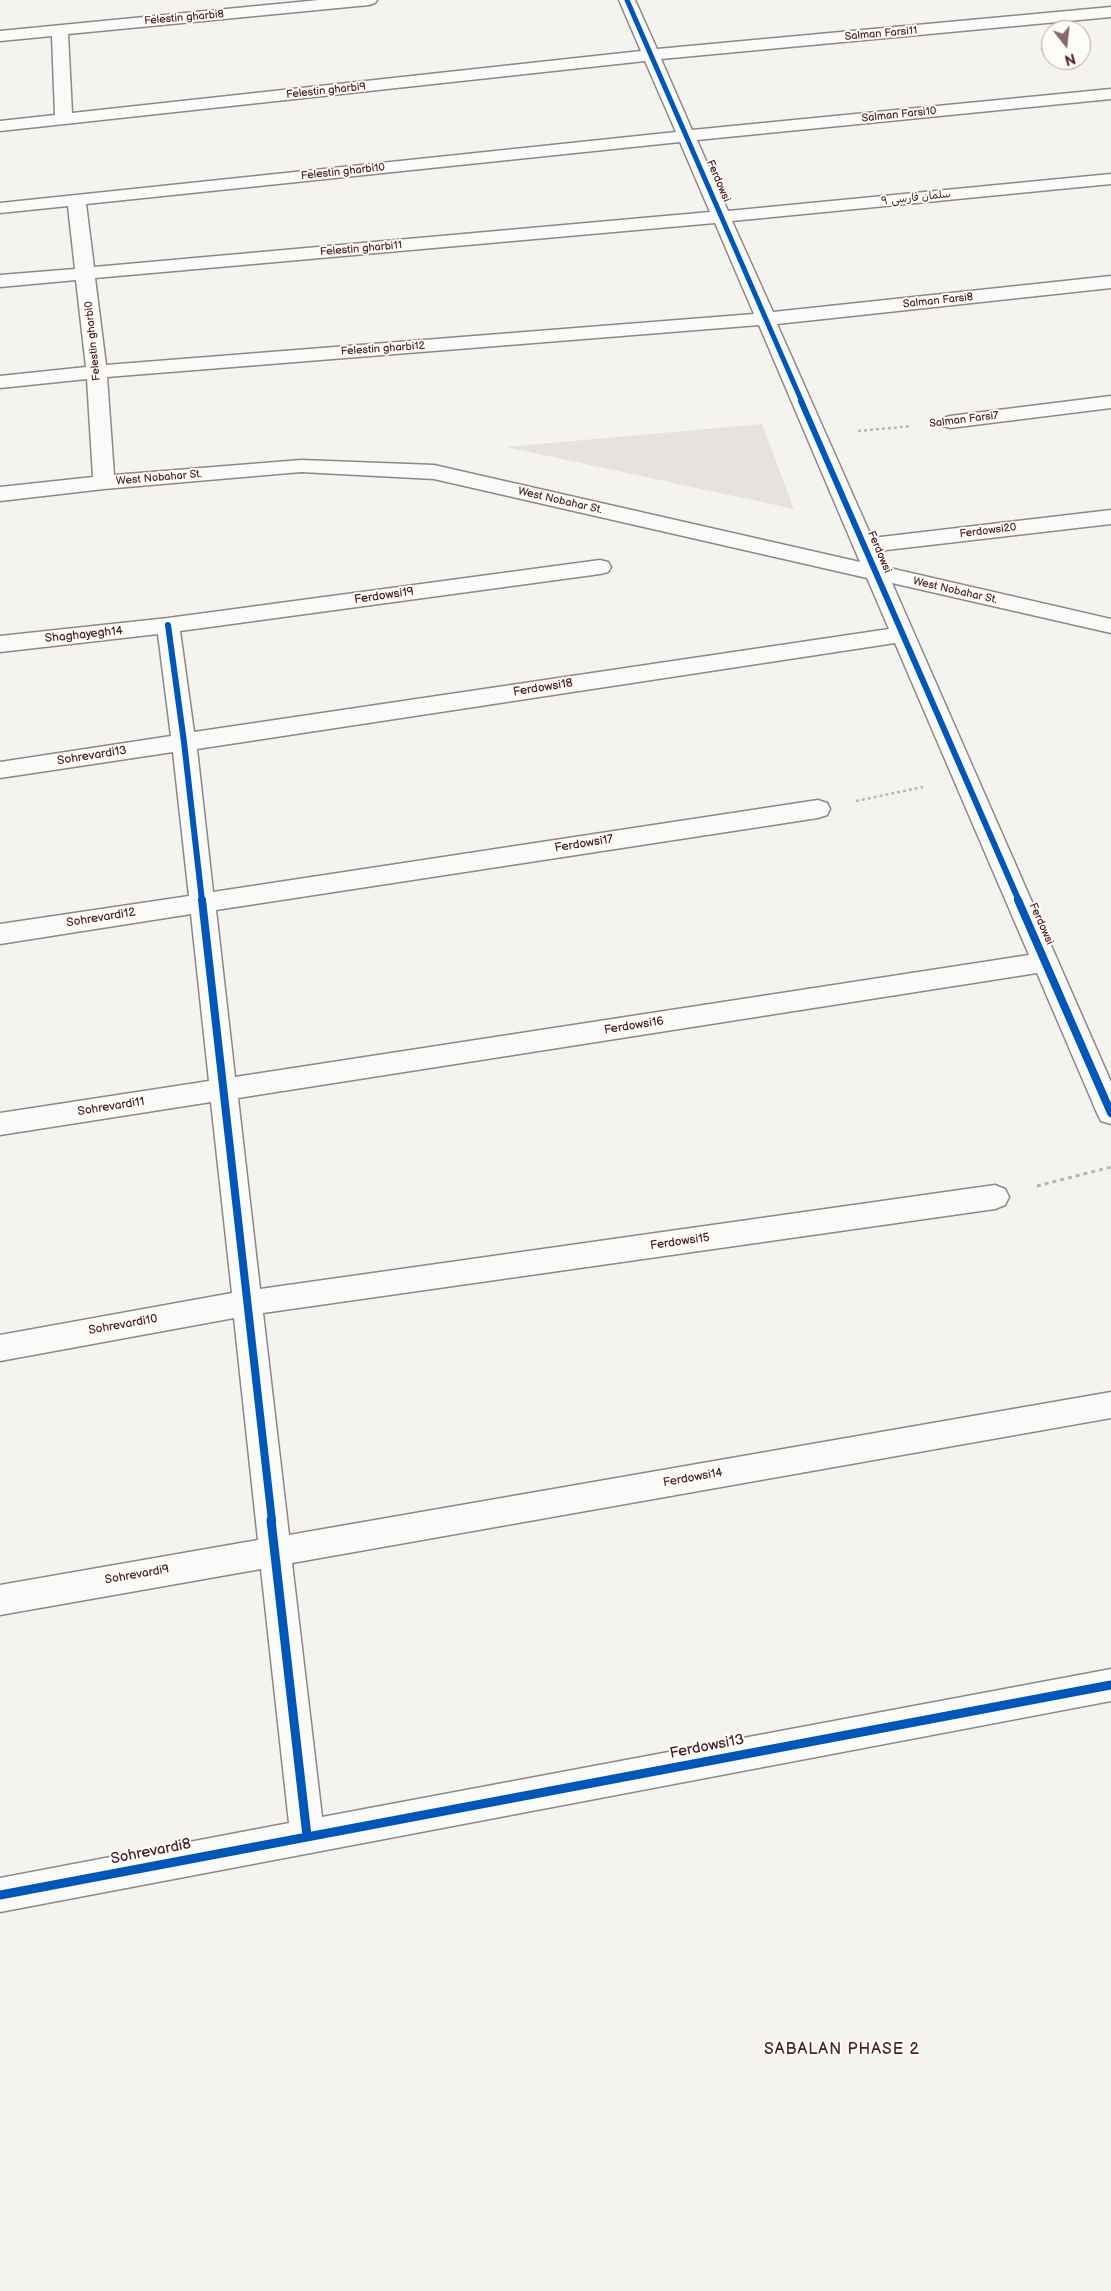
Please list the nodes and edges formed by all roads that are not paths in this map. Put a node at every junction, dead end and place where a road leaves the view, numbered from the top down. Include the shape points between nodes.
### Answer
1 (369, 0) edge
2 (628, 0) edge
3 (1111, 12) edge
4 (60, 30) junction
5 (0, 36) edge
6 (651, 55) junction
7 (1111, 94) edge
8 (64, 119) junction
9 (0, 126) edge
10 (686, 136) junction
11 (1111, 179) edge
12 (76, 200) junction
13 (0, 208) edge
14 (721, 217) junction
15 (86, 273) junction
16 (0, 281) edge
17 (1111, 282) edge
18 (766, 319) junction
19 (97, 372) junction
20 (0, 382) edge
21 (1111, 402) edge
22 (950, 422) road end
23 (104, 482) junction
24 (0, 494) edge
25 (1111, 517) edge
26 (865, 546) junction
27 (600, 568) dead end
28 (876, 573) junction
29 (168, 625) junction
30 (1111, 626) edge
31 (903, 634) junction
32 (0, 644) edge
33 (184, 742) junction
34 (0, 770) edge
35 (818, 809) road end
36 (202, 902) junction
37 (0, 934) edge
38 (1045, 962) junction
39 (223, 1090) junction
40 (1111, 1113) edge
41 (0, 1124) edge
42 (995, 1197) road end
43 (247, 1303) junction
44 (0, 1348) edge
45 (1111, 1405) edge
46 (275, 1551) junction
47 (0, 1600) edge
48 (1111, 1685) edge
49 (307, 1836) junction
50 (0, 1895) edge

1 - 4 street, Felestin gharbi8
2 - 6 street, Ferdowsi
3 - 6 street, Salman Farsi11
4 - 5 street, Felestin gharbi8
4 - 8 street
6 - 8 street, Felestin gharbi9
6 - 10 street, Ferdowsi
7 - 10 street, Salman Farsi10
8 - 9 street, Felestin gharbi9
10 - 12 street, Felestin gharbi10
10 - 14 street, Ferdowsi
11 - 14 street, سلمان فارسی ۹
12 - 13 street, Felestin gharbi10
12 - 15 street, Felestin gharbi0
14 - 15 street, Felestin gharbi11
14 - 18 street, Ferdowsi
15 - 16 street, Felestin gharbi11
15 - 19 street, Felestin gharbi0
17 - 18 street, Salman Farsi8
18 - 19 street, Felestin gharbi12
18 - 26 street, Ferdowsi
19 - 20 street, Felestin gharbi12
19 - 23 street, Felestin gharbi0
21 - 22 street, Salman Farsi7
23 - 24 street, West Nobahar St.
23 - 28 street, West Nobahar St. via 301,466 434,472
25 - 26 street, Ferdowsi20
26 - 28 street, Ferdowsi
27 - 29 street, Ferdowsi19
28 - 30 street, West Nobahar St.
28 - 31 street, Ferdowsi
29 - 32 street, Shaghayegh14
29 - 33 street
31 - 33 street, Ferdowsi18
31 - 38 street, Ferdowsi
33 - 34 street, Sohrevardi13
33 - 36 street
35 - 36 street, Ferdowsi17
36 - 37 street, Sohrevardi12
36 - 39 street
38 - 39 street, Ferdowsi16
38 - 40 street, Ferdowsi
39 - 41 street, Sohrevardi11
39 - 43 street
42 - 43 street, Ferdowsi15
43 - 44 street, Sohrevardi10
43 - 46 street
45 - 46 street, Ferdowsi14
46 - 47 street, Sohrevardi9
46 - 49 street
48 - 49 street, Ferdowsi13
49 - 50 street, Sohrevardi8

